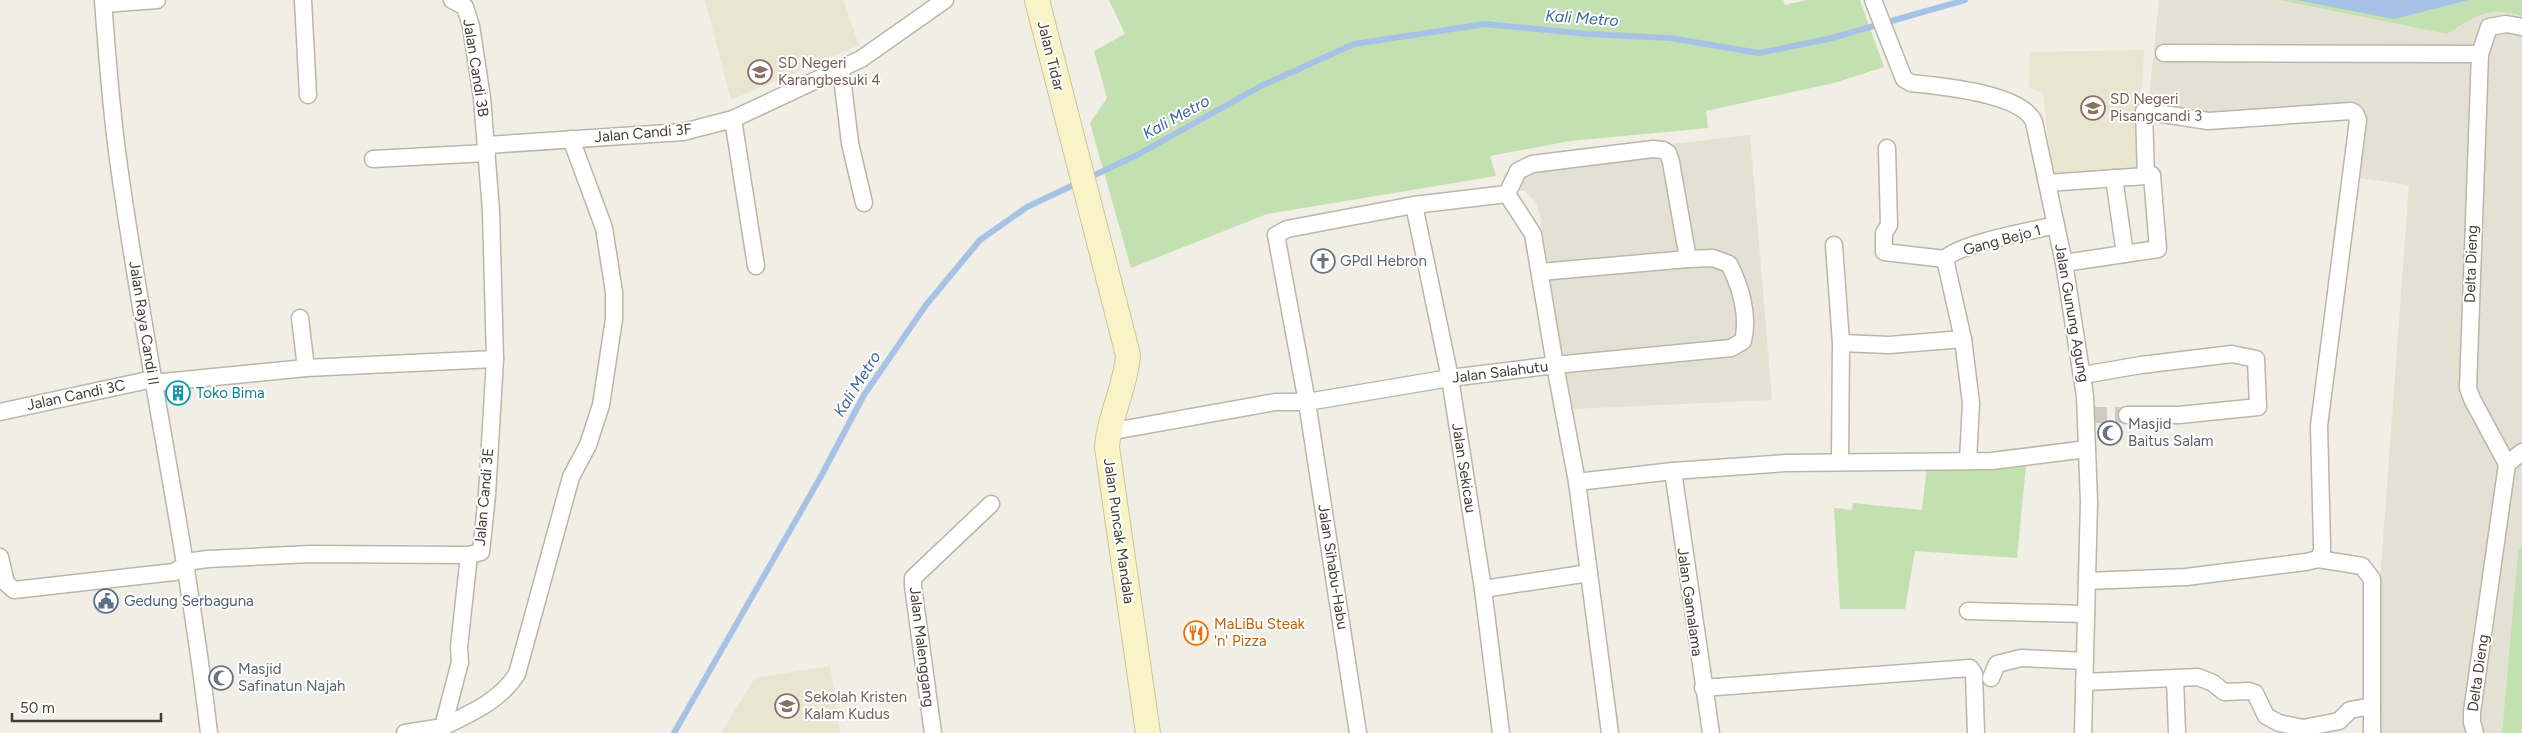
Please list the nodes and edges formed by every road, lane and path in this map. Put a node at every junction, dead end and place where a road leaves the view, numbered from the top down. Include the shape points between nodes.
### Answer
1 (157, 0) edge
2 (303, 0) edge
3 (452, 0) edge
4 (945, 0) edge
5 (1037, 0) edge
6 (1874, 0) edge
7 (103, 2) edge
8 (2522, 27) edge
9 (2164, 53) dead end
10 (2480, 54) junction
11 (841, 69) junction
12 (308, 95) dead end
13 (733, 119) junction
14 (571, 139) junction
15 (1887, 148) dead end
16 (487, 149) junction
17 (373, 159) dead end
18 (2146, 176) junction
19 (2114, 178) junction
20 (2047, 183) junction
21 (1507, 194) junction
22 (864, 203) dead end
23 (1414, 205) junction
24 (2056, 225) junction
25 (1834, 244) dead end
26 (2125, 254) junction
27 (1946, 257) junction
28 (1688, 259) junction
29 (2064, 263) junction
30 (756, 266) dead end
31 (1540, 272) junction
32 (300, 318) dead end
33 (1123, 331) joint
34 (1963, 338) junction
35 (1841, 343) junction
36 (495, 359) junction
37 (1555, 364) junction
38 (306, 368) junction
39 (2083, 375) junction
40 (1450, 378) junction
41 (153, 381) junction
42 (1307, 402) junction
43 (0, 412) edge
44 (2127, 415) tunnel mouth
45 (1108, 432) junction
46 (2087, 449) junction
47 (2522, 452) edge
48 (1968, 461) junction
49 (1840, 462) junction
50 (2507, 464) junction
51 (1672, 471) junction
52 (1577, 482) junction
53 (991, 504) dead end
54 (469, 555) junction
55 (0, 556) edge
56 (2318, 559) junction
57 (185, 567) junction
58 (1589, 573) junction
59 (2087, 581) junction
60 (1483, 589) junction
61 (1968, 611) dead end
62 (2086, 614) junction
63 (2085, 661) junction
64 (1991, 678) dead end
65 (2176, 678) junction
66 (2084, 682) junction
67 (1703, 688) junction
68 (2372, 706) junction
69 (443, 730) edge
70 (209, 733) edge
71 (405, 733) edge
72 (933, 733) edge
73 (1148, 733) edge
74 (1358, 733) edge
75 (1501, 733) edge
76 (1610, 733) edge
77 (1711, 733) edge
78 (1976, 733) edge
79 (2084, 733) edge
80 (2177, 733) edge
81 (2372, 733) edge
82 (2475, 733) edge

1 - 7 street
2 - 12 street
3 - 16 street, Jalan Candi 3B via 465,7 471,26
4 - 11 street, Jalan Candi 3F
5 - 33 main road, Jalan Tidar
6 - 20 street, Jalan Gunung Agung via 1904,79 1911,83 1979,92 2026,110 2034,122
7 - 41 street, Jalan Raya Candi II via 118,164
8 - 10 street, Delta Dieng via 2506,24 2489,27
9 - 10 street
10 - 50 street, Delta Dieng via 2468,388
11 - 13 street, Jalan Candi 3F
11 - 22 street via 850,143
13 - 14 street, Jalan Candi 3F via 683,132
13 - 30 street
14 - 16 street, Jalan Candi 3F
14 - 69 street via 602,222 614,292 614,319 601,406 588,446 571,476 517,674 504,691
15 - 27 street via 1889,225 1884,233 1884,252
16 - 17 street, Jalan Candi 3F
16 - 36 street, Jalan Candi 3E
18 - 19 street
18 - 26 street via 2152,175 2158,248
18 - 56 street via 2144,111 2208,121 2355,113 2358,120 2319,426 2322,552
19 - 20 street
19 - 26 street
20 - 24 street, Jalan Gunung Agung
21 - 23 street
21 - 28 street via 1518,171 1532,164 1600,154 1663,150 1670,156
21 - 31 street via 1533,234
23 - 40 street, Jalan Sekicau
23 - 42 street, Jalan Sihabu-Habu via 1287,229 1276,236
24 - 27 street, Gang Bejo 1 via 1991,240
24 - 29 street, Jalan Gunung Agung
25 - 35 street
26 - 29 street
27 - 34 street
28 - 31 street
28 - 37 street via 1713,258 1729,264 1737,281 1746,319 1743,341 1737,346
29 - 39 street, Jalan Gunung Agung
31 - 37 street
32 - 38 street
33 - 45 main road, Jalan Puncak Mandala via 1127,368
34 - 35 street via 1889,345
34 - 48 street via 1971,403
35 - 49 street
36 - 38 street, Jalan Candi 3C
36 - 54 street, Jalan Candi 3E via 481,552
37 - 40 street, Jalan Salahutu
37 - 52 street, Jalan Salahutu
38 - 41 street, Jalan Candi 3C
39 - 44 street via 2232,354 2256,360 2258,407 2179,415
39 - 46 street, Jalan Gunung Agung via 2088,416
40 - 42 street, Jalan Salahutu
40 - 60 street, Jalan Sekicau
41 - 43 street, Jalan Candi 3C
41 - 57 street, Jalan Raya Candi II
42 - 45 street, Jalan Salahutu via 1275,402
42 - 74 street, Jalan Sihabu-Habu
45 - 73 main road, Jalan Puncak Mandala via 1107,447
46 - 48 street
46 - 59 street, Jalan Gunung Agung
47 - 50 street
48 - 49 street
49 - 51 street
50 - 82 street, Delta Dieng via 2472,712
51 - 52 street
51 - 67 street, Jalan Gamalama
52 - 58 street, Jalan Salahutu
53 - 72 street, Jalan Malenggang via 913,578
54 - 57 street, Jalan Candi 3E via 281,555 208,559
54 - 69 street via 460,662
55 - 57 street, Jalan Candi 3E via 4,578 8,587 14,590 174,572
56 - 59 street via 2186,578
56 - 68 street via 2362,566 2372,578
57 - 70 street, Jalan Raya Candi II
58 - 60 street
58 - 76 street, Jalan Salahutu
59 - 62 street, Jalan Gunung Agung
60 - 75 street, Jalan Sekicau
61 - 62 street
62 - 63 street, Jalan Gunung Agung
63 - 64 street via 2010,659 1997,664
63 - 66 street, Jalan Gunung Agung
65 - 66 street
65 - 68 street via 2198,677 2224,692 2249,690 2255,693 2266,716 2279,723 2303,728 2340,720 2350,710
65 - 80 street
66 - 79 street, Jalan Gunung Agung
67 - 77 street, Jalan Gamalama
67 - 78 street via 1970,668 1974,674
68 - 81 street
69 - 71 street

